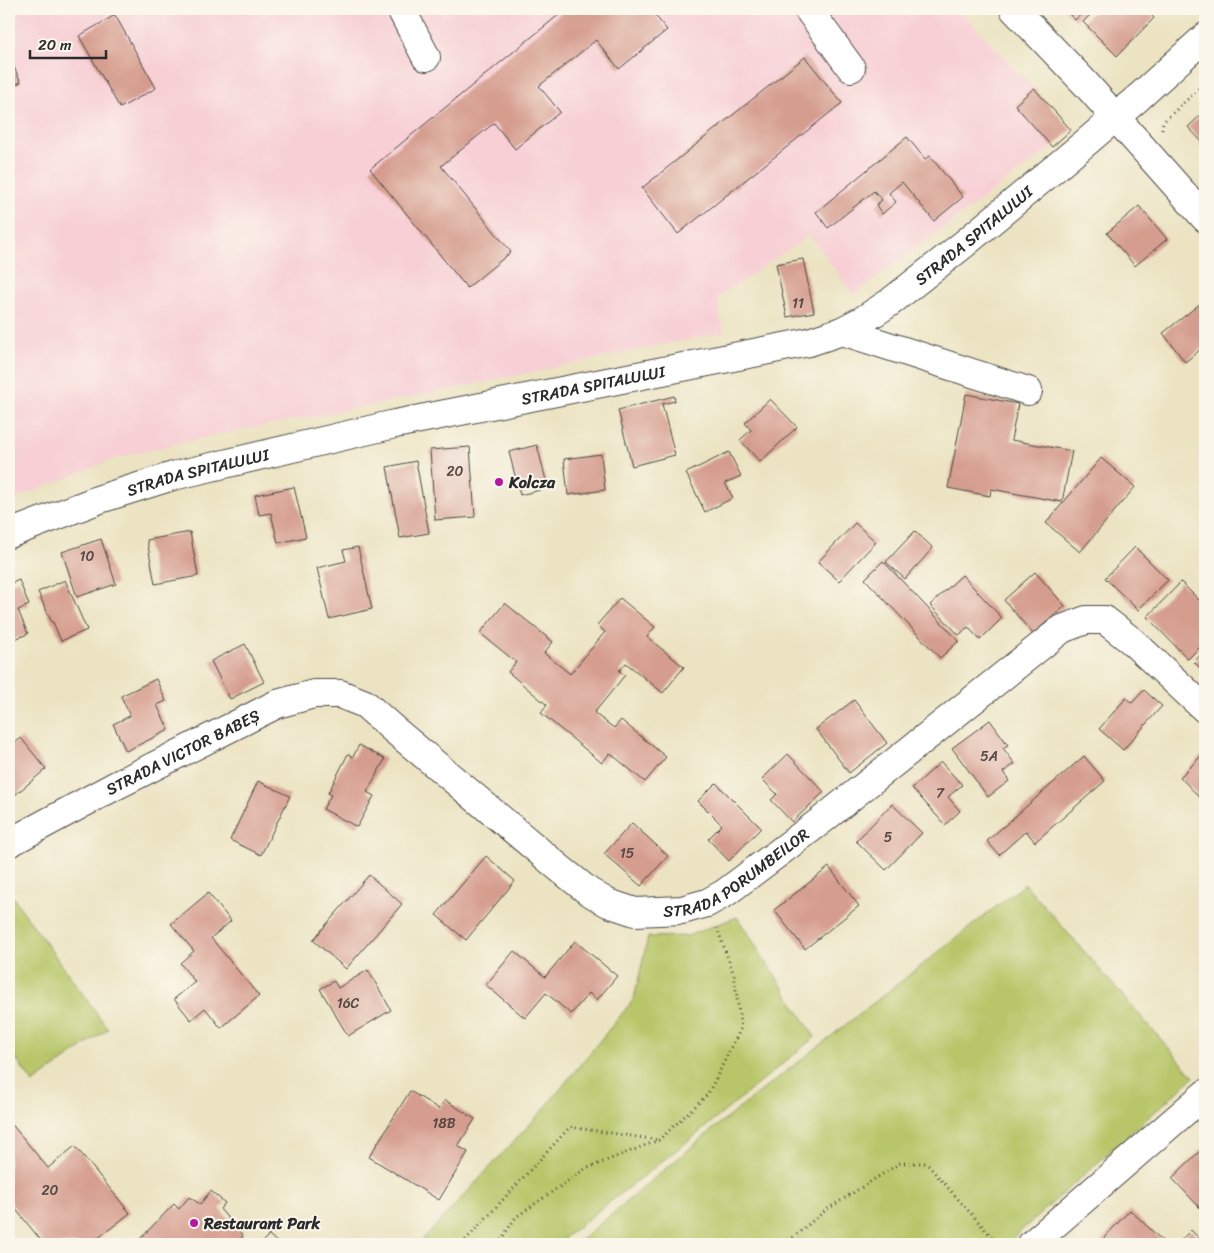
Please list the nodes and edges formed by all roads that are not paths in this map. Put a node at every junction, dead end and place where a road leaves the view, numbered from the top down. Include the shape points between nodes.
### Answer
1 (400, 9) edge
2 (808, 9) edge
3 (1014, 9) edge
4 (1205, 37) edge
5 (426, 58) dead end
6 (851, 68) dead end
7 (1115, 117) junction
8 (1205, 218) edge
9 (842, 331) junction
10 (1028, 391) dead end
11 (9, 534) edge
12 (365, 704) joint
13 (1205, 709) edge
14 (9, 843) edge
15 (1205, 1094) edge
16 (1032, 1244) edge

1 - 5 street
2 - 6 street
3 - 7 street
4 - 7 street, STRADA SPITALULUI
7 - 8 street
7 - 9 street, STRADA SPITALULUI via 889,303
9 - 10 street
9 - 11 street, STRADA SPITALULUI via 810,342 395,424 183,474 100,498
12 - 13 street, STRADA PORUMBEILOR via 558,867 608,903 635,912 682,910 707,903 725,893 1062,629 1086,620 1105,620 1134,642
12 - 14 street, STRADA VICTOR BABEȘ via 340,694 314,694 277,704
15 - 16 street

